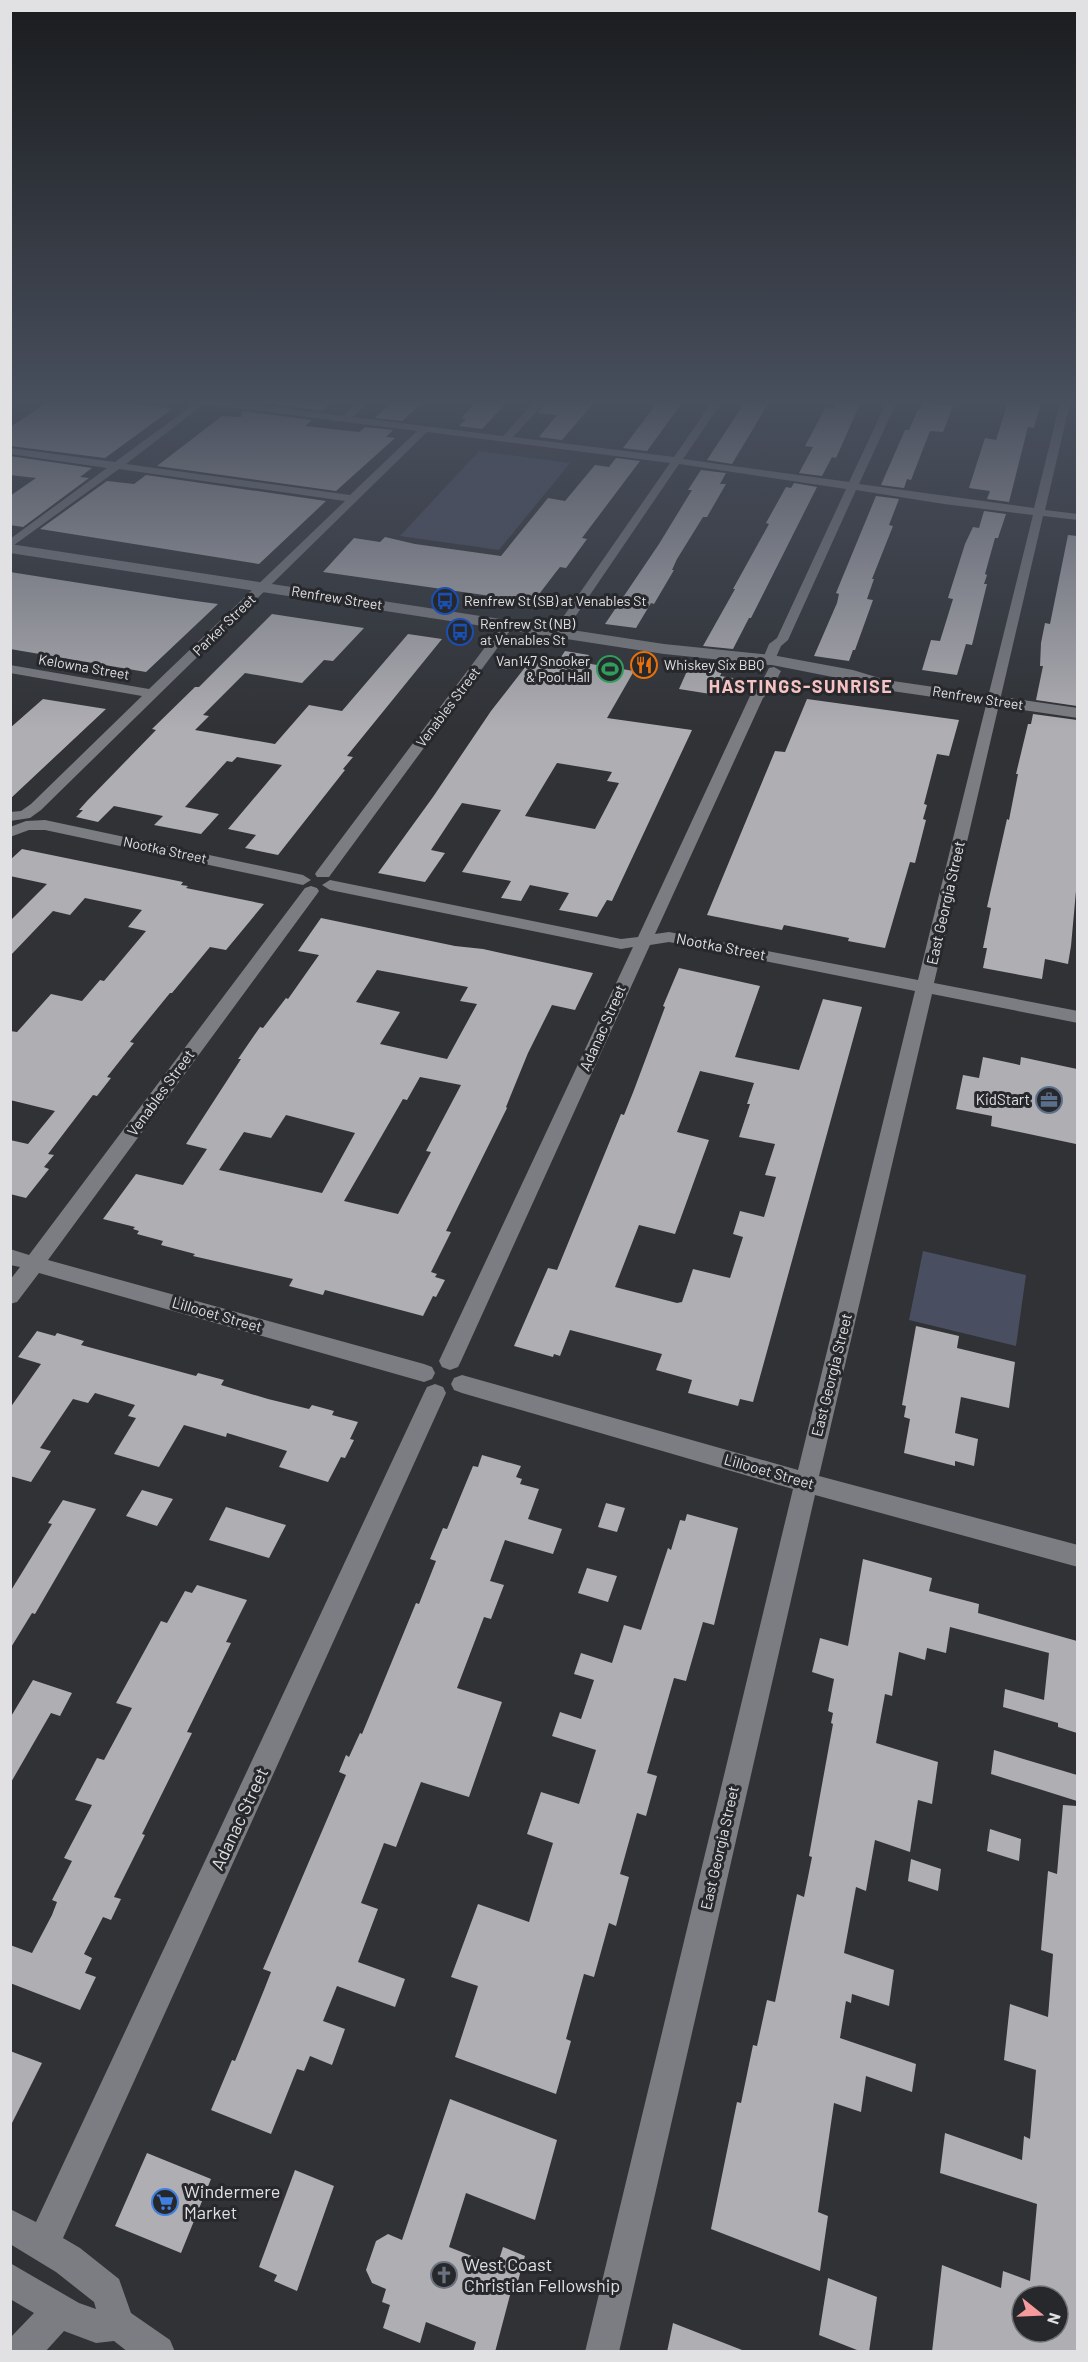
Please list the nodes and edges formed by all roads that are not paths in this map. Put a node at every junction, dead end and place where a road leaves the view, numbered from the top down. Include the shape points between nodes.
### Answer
1 (61, 509) edge
2 (342, 509) edge
3 (643, 509) edge
4 (843, 509) edge
5 (1008, 509) edge
6 (1039, 509) edge
7 (1038, 513) junction
8 (1077, 518) edge
9 (10, 547) edge
10 (265, 587) junction
11 (508, 625) junction
12 (558, 633) junction
13 (771, 666) junction
14 (10, 669) edge
15 (153, 694) junction
16 (995, 700) junction
17 (1077, 713) edge
18 (19, 820) edge
19 (10, 833) edge
20 (327, 880) junction
21 (307, 885) junction
22 (643, 940) junction
23 (926, 987) junction
24 (1077, 1017) edge
25 (10, 1257) edge
26 (34, 1263) junction
27 (10, 1296) edge
28 (450, 1361) junction
29 (430, 1383) junction
30 (462, 1384) junction
31 (806, 1482) junction
32 (1077, 1556) edge
33 (10, 2225) edge
34 (43, 2244) junction
35 (10, 2279) edge
36 (60, 2310) junction
37 (118, 2324) junction
38 (21, 2352) edge
39 (158, 2352) edge
40 (602, 2352) edge

1 - 9 street
2 - 10 street, Parker Street
3 - 12 street
4 - 13 street, Adanac Street via 782,640 785,647
5 - 7 street
6 - 7 street, East Georgia Street
7 - 8 street
7 - 16 street, East Georgia Street
9 - 10 street, Renfrew Street
10 - 11 street, Renfrew Street
10 - 15 street, Parker Street
11 - 12 street, Renfrew Street
11 - 20 street, Venables Street
12 - 13 street, Renfrew Street via 664,649 704,660
13 - 16 street, Renfrew Street via 837,680 879,682
13 - 22 street, Adanac Street via 765,689 757,696
14 - 15 street, Kelowna Street
15 - 18 street, Parker Street
16 - 17 street, Renfrew Street
16 - 23 street, East Georgia Street
18 - 19 street, Parker Street
18 - 21 street, Nootka Street
20 - 21 street via 314,874
20 - 22 street, Nootka Street via 621,944
21 - 26 street, Venables Street via 256,963
22 - 23 street, Nootka Street via 669,937
22 - 28 street, Adanac Street
23 - 24 street, Nootka Street
23 - 31 street, East Georgia Street
25 - 26 street, Lillooet Street
26 - 27 street, Venables Street
26 - 29 street, Lillooet Street
28 - 29 street via 427,1368
28 - 30 street via 460,1368
29 - 30 street via 447,1393
29 - 34 street, Adanac Street
30 - 31 street, Lillooet Street
31 - 32 street, Lillooet Street
31 - 40 street, East Georgia Street
33 - 34 street
34 - 37 street via 107,2291
35 - 36 street
36 - 37 street via 96,2326
36 - 38 street
37 - 39 street

